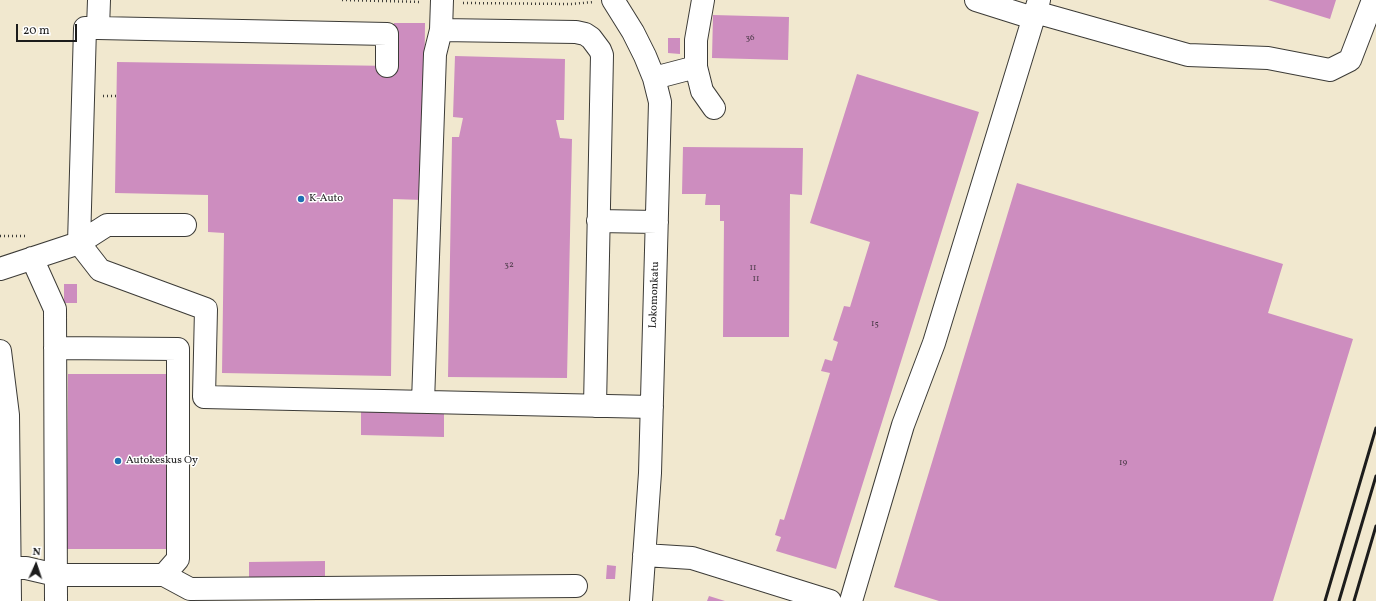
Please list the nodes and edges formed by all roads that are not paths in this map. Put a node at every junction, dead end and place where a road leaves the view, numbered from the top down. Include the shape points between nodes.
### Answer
1 (99, 0) edge
2 (703, 0) edge
3 (976, 0) edge
4 (1373, 0) edge
5 (442, 1) edge
6 (613, 1) edge
7 (1036, 10) edge
8 (98, 28) junction
9 (441, 30) junction
10 (387, 66) dead end
11 (696, 67) junction
12 (654, 78) junction
13 (714, 108) dead end
14 (598, 221) junction
15 (657, 222) junction
16 (185, 226) dead end
17 (79, 243) junction
18 (32, 258) junction
19 (0, 269) edge
20 (55, 348) junction
21 (0, 351) edge
22 (423, 402) junction
23 (595, 406) junction
24 (652, 407) junction
25 (644, 555) junction
26 (10, 568) junction
27 (164, 574) junction
28 (56, 575) junction
29 (576, 586) dead end
30 (10, 601) edge
31 (56, 601) edge
32 (641, 601) edge
33 (830, 601) edge
34 (851, 601) edge

1 - 8 street
2 - 11 street via 696,40
3 - 7 street
4 - 7 street via 1350,60 1330,70 1268,58 1188,55
5 - 9 street
6 - 12 street, Lokomonkatu via 633,32
7 - 34 street via 934,343 903,426
8 - 10 street via 387,34
8 - 17 street via 85,28
9 - 14 street via 576,32 584,34 596,43 602,55
9 - 22 street via 436,54
11 - 12 street
11 - 13 street via 702,91
12 - 15 street, Lokomonkatu via 660,102
14 - 15 street
14 - 23 street
15 - 24 street, Lokomonkatu
16 - 17 street via 107,225
17 - 18 street
17 - 22 street via 100,270 206,309 204,397
18 - 19 street
18 - 20 street via 55,309
20 - 27 street via 178,349 178,559
20 - 28 street
21 - 26 street via 8,415
22 - 23 street
23 - 24 street
24 - 25 street, Lokomonkatu
25 - 32 street, Lokomonkatu
25 - 33 street via 692,558
26 - 28 street via 26,568
26 - 30 street
27 - 28 street
27 - 29 street via 190,589
28 - 31 street

